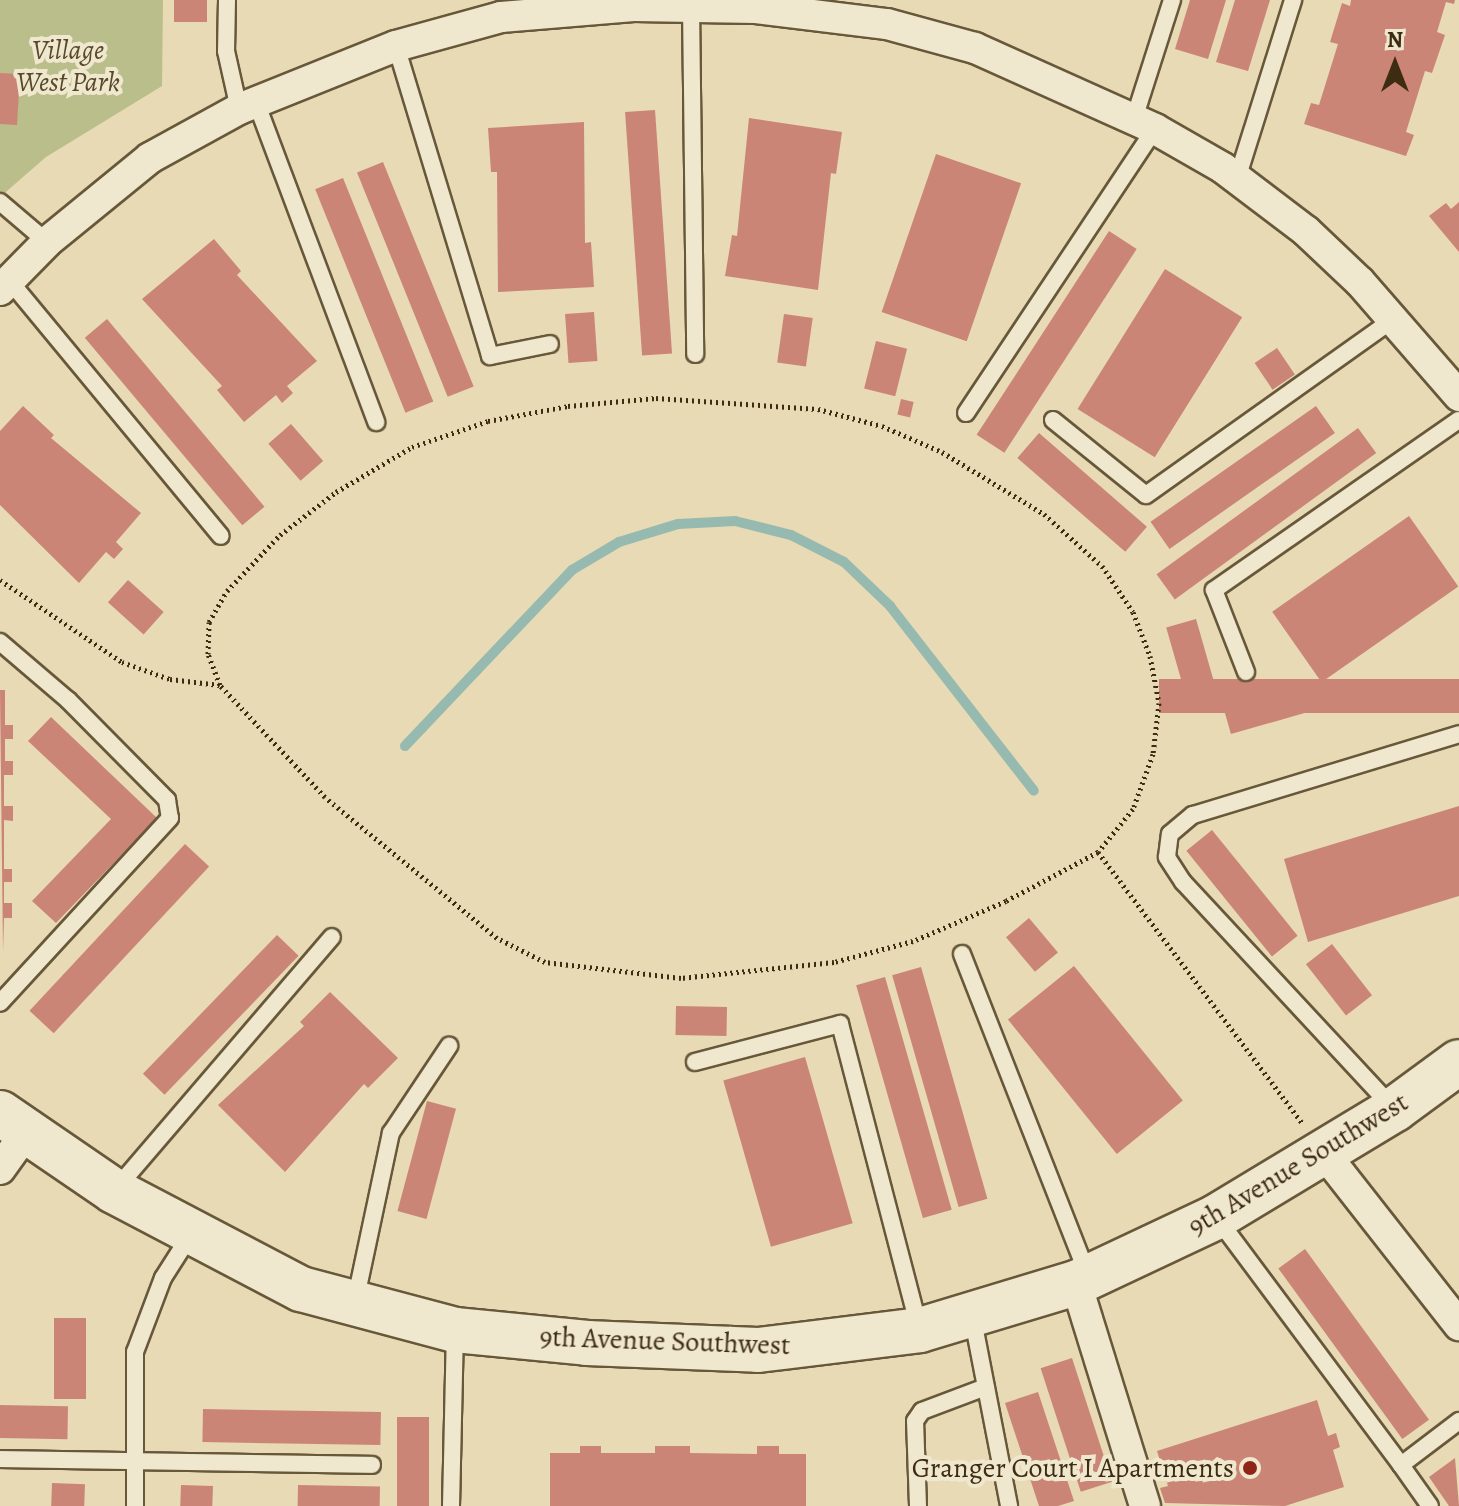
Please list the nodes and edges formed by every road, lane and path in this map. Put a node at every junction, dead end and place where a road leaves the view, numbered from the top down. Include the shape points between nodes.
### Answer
1 (227, 0) edge
2 (1172, 0) edge
3 (1293, 0) edge
4 (634, 3) edge
5 (756, 4) edge
6 (691, 6) junction
7 (396, 46) junction
8 (248, 106) junction
9 (1145, 124) junction
10 (1237, 179) junction
11 (0, 202) edge
12 (47, 242) junction
13 (5, 285) edge
14 (1394, 319) junction
15 (550, 344) dead end
16 (695, 354) dead end
17 (1459, 396) edge
18 (966, 413) dead end
19 (1053, 420) dead end
20 (1459, 420) edge
21 (376, 422) dead end
22 (221, 536) dead end
23 (0, 580) edge
24 (0, 642) edge
25 (1246, 672) dead end
26 (220, 685) junction
27 (1459, 734) edge
28 (1098, 852) junction
29 (332, 937) dead end
30 (962, 954) dead end
31 (0, 1003) edge
32 (449, 1046) dead end
33 (695, 1062) dead end
34 (1459, 1062) edge
35 (1395, 1109) junction
36 (14, 1121) edge
37 (1324, 1153) junction
38 (0, 1169) edge
39 (114, 1191) junction
40 (1216, 1217) junction
41 (192, 1233) junction
42 (1082, 1280) junction
43 (355, 1303) junction
44 (972, 1313) junction
45 (1459, 1325) edge
46 (455, 1330) junction
47 (920, 1330) junction
48 (986, 1387) junction
49 (1459, 1421) edge
50 (0, 1459) edge
51 (135, 1464) junction
52 (372, 1465) dead end
53 (1401, 1465) junction
54 (135, 1506) edge
55 (451, 1506) edge
56 (918, 1506) edge
57 (1009, 1506) edge
58 (1145, 1506) edge
59 (1430, 1506) edge

1 - 8 lane via 226,51
2 - 9 lane
3 - 10 lane
4 - 6 street
4 - 7 street via 501,17
5 - 6 street
5 - 9 street via 887,24 975,48
6 - 16 lane
7 - 8 street
7 - 15 lane via 490,356
8 - 12 street via 150,158
8 - 21 lane
9 - 10 street
9 - 18 lane
10 - 14 street via 1306,231
11 - 12 lane
12 - 13 street
13 - 22 lane
14 - 17 street
14 - 19 lane via 1146,495
20 - 25 lane via 1214,590
23 - 26 path via 122,662 170,679
24 - 31 lane via 68,700 167,800 170,818
26 - 28 path via 325,797 497,938 545,962 681,978 834,962 926,935 1006,901
26 - 28 path via 208,654 209,622 227,591 280,535 336,492 412,447 488,421 568,406 656,398 818,409 882,426 942,452 1044,514 1102,566 1133,612 1150,656 1159,703 1153,754 1133,809
27 - 35 lane via 1193,815 1170,834 1167,857 1183,882
28 - 37 path
29 - 39 lane
30 - 42 lane
32 - 43 lane via 391,1133
33 - 47 lane via 840,1024
34 - 35 street, 9th Avenue Southwest
35 - 37 street, 9th Avenue Southwest
36 - 38 street
36 - 39 street, 9th Avenue Southwest
37 - 40 street, 9th Avenue Southwest
37 - 45 street
39 - 41 street, 9th Avenue Southwest
40 - 42 street, 9th Avenue Southwest
40 - 53 lane
41 - 43 street, 9th Avenue Southwest via 301,1289
41 - 51 lane via 163,1278 135,1352
42 - 44 street, 9th Avenue Southwest
42 - 58 street
43 - 46 street, 9th Avenue Southwest
44 - 47 street, 9th Avenue Southwest
44 - 48 lane
46 - 47 street, 9th Avenue Southwest via 587,1343 758,1350
46 - 55 lane
48 - 56 lane via 922,1411 915,1421
48 - 57 lane
49 - 53 lane
50 - 51 lane
51 - 52 lane
51 - 54 lane
53 - 59 lane

